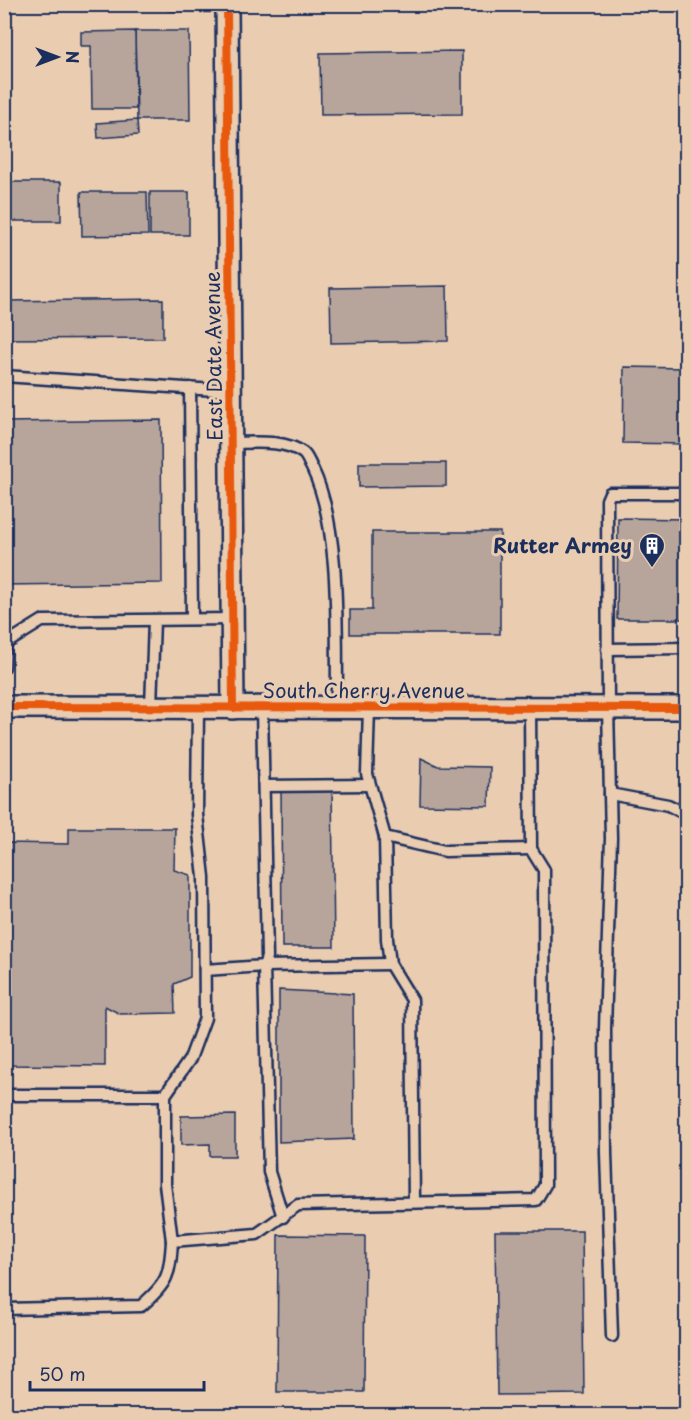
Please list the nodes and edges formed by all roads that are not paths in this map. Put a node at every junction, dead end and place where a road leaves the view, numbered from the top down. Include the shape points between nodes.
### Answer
1 (169, 4) edge
2 (227, 5) edge
3 (4, 376) edge
4 (190, 388) junction
5 (230, 391) junction
6 (231, 443) junction
7 (687, 493) edge
8 (192, 619) junction
9 (232, 619) junction
10 (154, 620) junction
11 (5, 644) edge
12 (687, 648) edge
13 (607, 649) junction
14 (4, 667) edge
15 (4, 707) edge
16 (151, 707) junction
17 (198, 708) junction
18 (233, 708) junction
19 (262, 708) junction
20 (337, 708) junction
21 (369, 708) junction
22 (530, 708) junction
23 (608, 708) junction
24 (687, 708) edge
25 (370, 785) junction
26 (264, 786) junction
27 (610, 794) junction
28 (687, 814) edge
29 (385, 837) junction
30 (531, 849) junction
31 (390, 964) junction
32 (264, 966) junction
33 (205, 970) junction
34 (4, 1095) edge
35 (165, 1095) junction
36 (414, 1202) junction
37 (283, 1217) junction
38 (172, 1241) junction
39 (4, 1309) edge
40 (612, 1336) dead end

1 - 2 lane
2 - 5 street, East Date Avenue
3 - 4 lane
4 - 5 lane
4 - 8 lane
5 - 6 street, East Date Avenue
6 - 9 street, East Date Avenue
6 - 20 lane via 289,446 304,454 315,476 327,515 333,569
7 - 13 lane via 610,493
8 - 9 lane
8 - 10 lane
9 - 18 street, East Date Avenue
10 - 11 lane via 42,621
10 - 16 lane
11 - 14 lane
12 - 13 lane
13 - 23 lane
15 - 16 street, South Cherry Avenue
16 - 17 street, South Cherry Avenue
17 - 18 street, South Cherry Avenue
17 - 33 lane via 196,815 204,877
18 - 19 street, South Cherry Avenue
19 - 20 street, South Cherry Avenue
19 - 26 lane
20 - 21 street, South Cherry Avenue
21 - 22 street, South Cherry Avenue
21 - 25 lane
22 - 23 street, South Cherry Avenue
22 - 30 lane
23 - 24 street, South Cherry Avenue
23 - 27 lane
25 - 26 lane
25 - 29 lane
26 - 32 lane
27 - 28 lane via 668,805
27 - 40 lane via 605,1040
29 - 30 lane via 445,851
29 - 31 lane
30 - 36 lane via 544,870 545,1185 536,1200
31 - 32 lane
31 - 36 lane via 412,1000
32 - 33 lane
32 - 37 lane via 268,1172
33 - 35 lane via 205,1018 190,1059
34 - 35 lane
35 - 38 lane via 165,1184
36 - 37 lane via 298,1205
37 - 38 lane via 257,1234
38 - 39 lane via 170,1271 158,1292 141,1306

